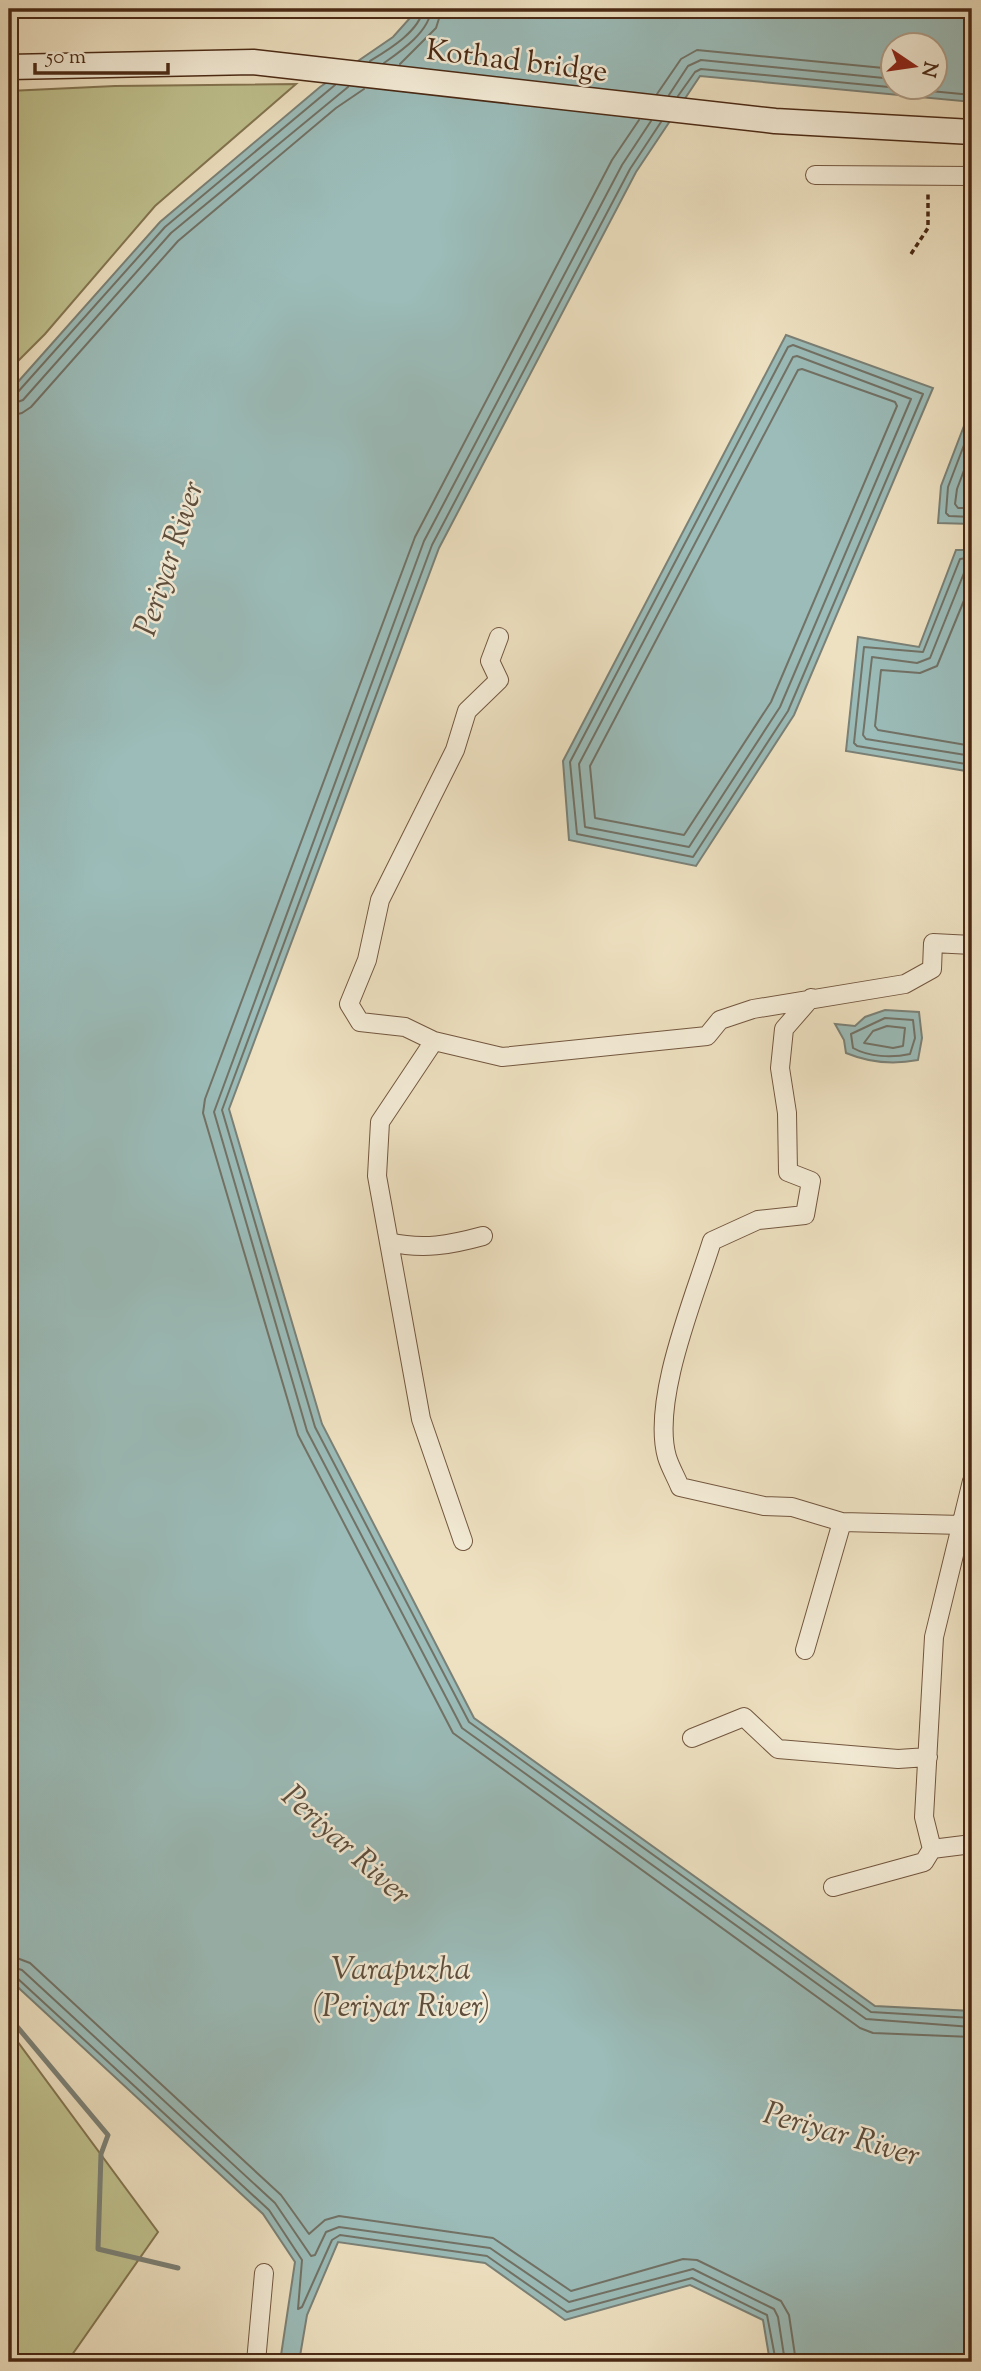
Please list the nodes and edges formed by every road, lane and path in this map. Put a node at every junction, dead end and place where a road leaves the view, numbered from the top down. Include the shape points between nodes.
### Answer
1 (9, 67) edge
2 (972, 132) edge
3 (815, 174) dead end
4 (928, 175) junction
5 (972, 176) edge
6 (911, 254) dead end
7 (499, 637) dead end
8 (972, 946) edge
9 (811, 998) junction
10 (434, 1041) junction
11 (483, 1237) dead end
12 (389, 1242) junction
13 (972, 1481) edge
14 (842, 1522) junction
15 (961, 1525) junction
16 (463, 1541) dead end
17 (805, 1650) dead end
18 (692, 1738) dead end
19 (928, 1757) junction
20 (972, 1844) edge
21 (932, 1849) junction
22 (833, 1887) dead end
23 (264, 2273) dead end
24 (256, 2362) edge

1 - 2 main road, Kothad bridge via 253,62 775,121
3 - 4 street
4 - 5 street
4 - 6 path via 928,228
7 - 10 street via 490,661 499,680 467,711 454,750 380,900 367,960 349,1004 360,1022 405,1027
8 - 9 street via 933,943 932,969 905,984
9 - 10 street via 720,1020 707,1036 502,1056
9 - 14 street via 784,1029 780,1068 787,1113 788,1172 811,1181 805,1215 758,1220 712,1241 681,1328 665,1412 666,1455 680,1487 764,1506 792,1507
10 - 12 street via 380,1122 377,1176
11 - 12 street via 415,1248
12 - 16 street via 421,1419
13 - 15 street
14 - 15 street
14 - 17 street
15 - 19 street via 934,1637
18 - 19 street via 744,1717 778,1749 898,1759
19 - 21 street via 924,1817
20 - 21 street
21 - 22 street via 924,1862
23 - 24 street

